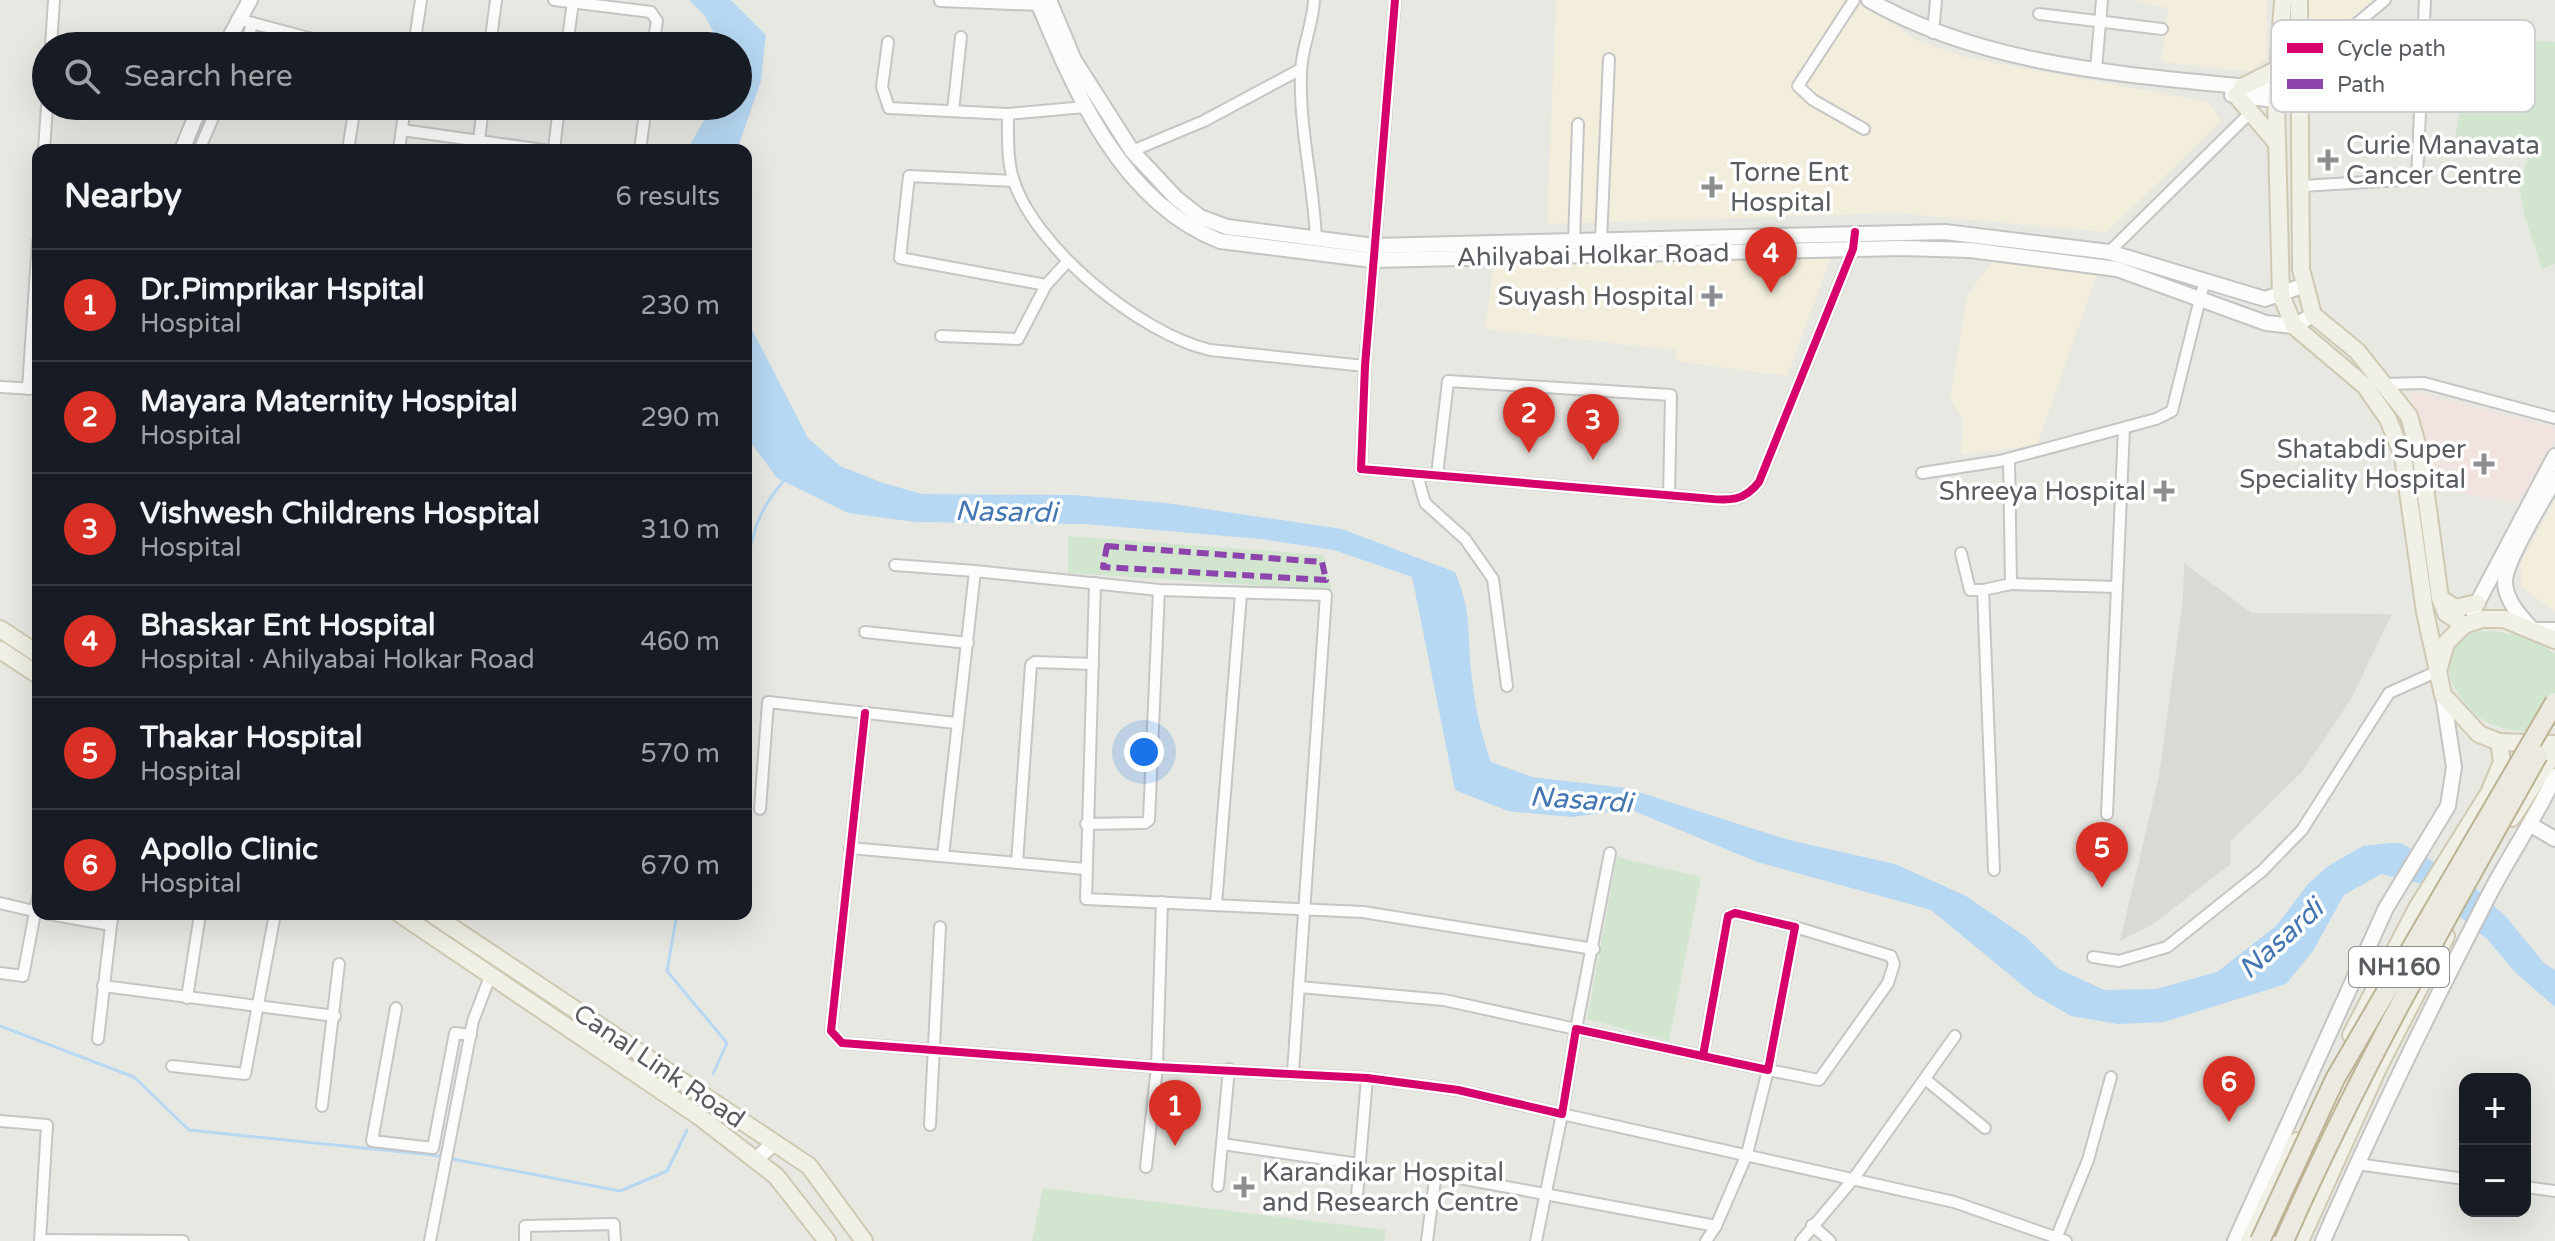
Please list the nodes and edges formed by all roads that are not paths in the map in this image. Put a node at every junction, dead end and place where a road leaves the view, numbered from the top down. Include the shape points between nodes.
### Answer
1 (54, 0) edge
2 (250, 0) edge
3 (421, 0) edge
4 (496, 0) edge
5 (554, 0) edge
6 (1314, 0) edge
7 (1395, 0) edge
8 (1854, 0) edge
9 (1869, 0) edge
10 (1936, 0) edge
11 (2102, 0) edge
12 (2283, 0) edge
13 (2299, 0) edge
14 (2385, 0) edge
15 (2425, 0) edge
16 (940, 1) edge
17 (573, 2) junction
18 (1042, 2) edge
19 (2039, 14) dead end
20 (237, 19) junction
21 (2282, 20) edge
22 (2300, 20) edge
23 (2361, 20) edge
24 (2424, 20) edge
25 (253, 23) junction
26 (2100, 23) junction
27 (2162, 29) dead end
28 (52, 32) edge
29 (231, 32) edge
30 (249, 32) edge
31 (287, 32) edge
32 (416, 32) edge
33 (492, 32) edge
34 (569, 32) edge
35 (655, 32) edge
36 (1933, 33) junction
37 (961, 37) dead end
38 (888, 42) dead end
39 (1609, 59) dead end
40 (1301, 69) junction
41 (2096, 69) junction
42 (2271, 73) edge
43 (2239, 91) junction
44 (2271, 96) edge
45 (1085, 107) junction
46 (953, 111) junction
47 (2251, 112) junction
48 (2276, 112) edge
49 (2301, 112) edge
50 (2420, 112) edge
51 (1008, 114) junction
52 (46, 120) edge
53 (194, 120) edge
54 (212, 120) edge
55 (353, 120) edge
56 (403, 120) edge
57 (481, 120) edge
58 (557, 120) edge
59 (644, 120) edge
60 (1578, 124) dead end
61 (1864, 129) dead end
62 (402, 130) junction
63 (479, 141) junction
64 (2276, 142) junction
65 (44, 144) edge
66 (184, 144) edge
67 (202, 144) edge
68 (349, 144) edge
69 (400, 144) edge
70 (501, 144) edge
71 (555, 144) edge
72 (641, 144) edge
73 (1132, 151) junction
74 (1014, 181) junction
75 (2302, 186) junction
76 (1855, 232) junction
77 (1316, 240) junction
78 (1601, 241) junction
79 (1574, 242) junction
80 (1853, 249) junction
81 (2109, 252) junction
82 (1373, 253) junction
83 (1068, 261) junction
84 (2303, 277) junction
85 (2204, 283) junction
86 (1046, 285) junction
87 (2281, 295) junction
88 (2202, 298) junction
89 (2313, 315) junction
90 (2294, 326) junction
91 (941, 336) dead end
92 (1365, 366) junction
93 (2385, 383) junction
94 (2365, 386) junction
95 (0, 387) edge
96 (32, 389) edge
97 (2555, 418) edge
98 (2124, 428) junction
99 (2555, 456) edge
100 (2009, 459) junction
101 (1922, 473) dead end
102 (1417, 474) junction
103 (1437, 475) junction
104 (2555, 479) edge
105 (1669, 496) junction
106 (1961, 553) dead end
107 (895, 565) dead end
108 (2502, 570) junction
109 (975, 571) junction
110 (1095, 583) junction
111 (2011, 584) junction
112 (2117, 587) junction
113 (1159, 590) junction
114 (1983, 590) junction
115 (1241, 594) junction
116 (2440, 598) junction
117 (2477, 603) junction
118 (2464, 625) junction
119 (0, 629) edge
120 (2533, 630) junction
121 (2555, 630) edge
122 (865, 632) dead end
123 (2555, 640) edge
124 (968, 643) junction
125 (0, 650) edge
126 (32, 650) edge
127 (1093, 664) junction
128 (32, 671) edge
129 (2438, 671) junction
130 (1507, 686) dead end
131 (2443, 695) junction
132 (2555, 702) edge
133 (865, 713) junction
134 (956, 723) junction
135 (2555, 725) edge
136 (2499, 742) junction
137 (2555, 744) edge
138 (2555, 751) edge
139 (2555, 776) edge
140 (760, 809) dead end
141 (2107, 814) dead end
142 (1086, 824) junction
143 (2531, 825) junction
144 (2555, 839) edge
145 (850, 848) junction
146 (1610, 853) dead end
147 (943, 856) junction
148 (1017, 863) junction
149 (1085, 869) junction
150 (1994, 870) dead end
151 (1162, 902) junction
152 (0, 903) edge
153 (1216, 905) junction
154 (32, 911) edge
155 (1304, 911) junction
156 (35, 920) edge
157 (112, 920) edge
158 (199, 920) edge
159 (274, 920) edge
160 (409, 920) edge
161 (441, 920) edge
162 (940, 927) dead end
163 (1795, 927) junction
164 (1594, 949) junction
165 (2093, 957) dead end
166 (339, 964) dead end
167 (0, 973) edge
168 (491, 974) junction
169 (103, 986) junction
170 (1299, 987) junction
171 (187, 998) junction
172 (260, 1008) junction
173 (396, 1008) dead end
174 (335, 1016) junction
175 (1576, 1029) junction
176 (471, 1035) junction
177 (1955, 1036) dead end
178 (98, 1039) dead end
179 (936, 1047) junction
180 (1703, 1056) junction
181 (172, 1066) dead end
182 (1157, 1067) junction
183 (1229, 1069) junction
184 (1768, 1070) junction
185 (1293, 1072) junction
186 (2111, 1077) dead end
187 (1367, 1078) junction
188 (1925, 1079) junction
189 (322, 1106) dead end
190 (1562, 1114) junction
191 (0, 1121) edge
192 (930, 1125) dead end
193 (1985, 1128) dead end
194 (435, 1137) junction
195 (451, 1140) junction
196 (774, 1143) junction
197 (1222, 1144) junction
198 (1747, 1154) junction
199 (755, 1160) junction
200 (1359, 1164) junction
201 (2357, 1164) junction
202 (1146, 1167) dead end
203 (1854, 1178) junction
204 (2459, 1178) edge
205 (1218, 1186) dead end
206 (2531, 1188) edge
207 (2555, 1191) edge
208 (1544, 1195) junction
209 (1356, 1208) dead end
210 (1812, 1225) junction
211 (1716, 1226) junction
212 (40, 1240) edge
213 (2059, 1240) edge
214 (183, 1241) edge
215 (430, 1241) edge
216 (525, 1241) edge
217 (615, 1241) edge
218 (827, 1241) edge
219 (864, 1241) edge
220 (1427, 1241) edge
221 (1536, 1241) edge
222 (1706, 1241) edge
223 (1801, 1241) edge
224 (1830, 1241) edge
225 (2235, 1241) edge
226 (2249, 1241) edge
227 (2260, 1241) edge
228 (2284, 1241) edge
229 (2300, 1241) edge
230 (2323, 1241) edge

1 - 28 street
2 - 20 main road
3 - 32 street
4 - 33 street
5 - 17 street
6 - 40 street
7 - 82 street
8 - 61 street via 1798,86
9 - 36 main road
10 - 36 street
11 - 26 street
12 - 21 main road
13 - 22 main road
14 - 23 street
15 - 24 street
16 - 18 street
17 - 34 street
17 - 35 street via 651,12 657,21
18 - 45 main road, Ahilyabai Holkar Road
18 - 73 main road, Ahilyabai Holkar Road
19 - 26 street
20 - 25 street
20 - 29 main road
25 - 30 street
25 - 31 street
26 - 27 street
26 - 41 street
36 - 41 main road via 1997,52
37 - 46 street
38 - 46 street via 882,87 889,108
39 - 78 street
40 - 73 street via 1204,121
40 - 77 street
41 - 43 main road
42 - 43 main road
43 - 44 main road
43 - 47 main road
45 - 51 street
45 - 82 main road, Ahilyabai Holkar Road via 1144,190 1200,233 1242,246
46 - 51 street
47 - 64 main road
47 - 81 street
48 - 64 main road
49 - 75 main road
50 - 75 street via 2417,179
51 - 74 street
52 - 65 street
53 - 66 main road
54 - 67 street
55 - 68 street
56 - 62 street
57 - 63 street
58 - 71 street
59 - 72 street
60 - 79 street
62 - 63 street
62 - 69 street
63 - 70 street
64 - 87 main road
73 - 77 main road, Ahilyabai Holkar Road via 1200,217 1227,227
74 - 83 street via 1051,246
74 - 86 street via 909,176 900,258
75 - 84 main road
76 - 78 main road, Ahilyabai Holkar Road
76 - 80 street
76 - 81 main road, Ahilyabai Holkar Road via 1945,232
77 - 82 main road, Ahilyabai Holkar Road
78 - 79 main road, Ahilyabai Holkar Road
79 - 82 main road, Ahilyabai Holkar Road
80 - 82 main road, Ahilyabai Holkar Road
80 - 88 main road, Ahilyabai Holkar Road via 1970,250 2117,269
80 - 105 street via 1759,482 1736,500
81 - 85 main road, Ahilyabai Holkar Road
82 - 92 street
83 - 86 street
83 - 92 street via 1158,331 1186,345
84 - 87 main road, Ahilyabai Holkar Road
84 - 89 main road
85 - 87 main road, Ahilyabai Holkar Road via 2250,297
85 - 88 street
86 - 91 street via 1018,339
87 - 90 main road
88 - 90 main road, Ahilyabai Holkar Road via 2266,323
88 - 98 street via 2172,411
89 - 90 main road
89 - 93 main road via 2357,351
90 - 94 main road
92 - 102 street via 1361,469
93 - 94 street
93 - 97 street via 2424,383
93 - 116 main road via 2409,416 2421,458
94 - 129 main road via 2388,419 2403,456
95 - 96 street
98 - 100 street
98 - 112 street
99 - 108 main road
100 - 101 street
100 - 111 street
102 - 103 street
102 - 130 street via 1425,503 1465,539 1493,579
103 - 105 street
103 - 105 street via 1448,381 1671,395
104 - 108 main road
106 - 114 street via 1970,590
107 - 109 street
108 - 117 main road
108 - 120 main road via 2509,598
109 - 110 street
109 - 124 street
110 - 113 street
110 - 127 street
111 - 112 street
111 - 114 street
112 - 141 street
113 - 115 street
113 - 142 street via 1149,820
114 - 150 street
115 - 153 street
115 - 155 street via 1326,595
116 - 117 main road via 2456,608
116 - 118 main road via 2446,613
117 - 118 main road
118 - 120 main road via 2504,619
118 - 129 main road via 2446,643
119 - 126 main road
120 - 121 main road
120 - 123 main road
122 - 124 street
124 - 134 street
125 - 128 main road
127 - 142 street
127 - 148 street via 1031,665
129 - 131 main road
129 - 165 street via 2389,693 2302,830 2262,871 2167,947 2119,961
131 - 136 main road via 2479,734
131 - 225 main road via 2454,767 2448,806 2386,908
132 - 227 highway, NH160, bridge via 2335,1079
133 - 134 street
133 - 140 street via 768,702
133 - 145 street
134 - 147 street
135 - 228 highway, NH160, bridge via 2354,1088
136 - 137 main road
136 - 226 main road via 2502,762 2489,793 2417,908
138 - 229 main road, bridge via 2484,862 2379,1066
139 - 143 main road
142 - 149 street
143 - 144 main road
143 - 201 main road via 2491,892
145 - 147 street
145 - 179 street via 831,1031 842,1043
146 - 164 street
147 - 148 street
148 - 149 street
149 - 151 street via 1084,895 1091,901
151 - 153 street
151 - 182 street
152 - 154 street
153 - 155 street
155 - 164 street via 1363,912
155 - 170 street
156 - 167 street via 23,976
157 - 169 street
158 - 171 street
159 - 172 street
160 - 168 main road, Canal Link Road
161 - 196 main road, Canal Link Road
162 - 179 street
163 - 180 street via 1735,913 1728,916
163 - 184 street
163 - 184 street via 1891,956 1894,964 1888,983 1819,1080
164 - 175 street
166 - 174 street
168 - 176 street
168 - 199 main road, Canal Link Road
169 - 171 street
169 - 178 street
170 - 175 street via 1444,1000
170 - 185 street
171 - 172 street
172 - 174 street
172 - 181 street via 245,1074
173 - 194 street via 372,1141 433,1148
174 - 189 street
175 - 180 street
175 - 190 street
176 - 194 street via 455,1033
176 - 195 street
177 - 188 street
179 - 182 street
179 - 192 street
180 - 184 street
182 - 183 street
182 - 202 street
183 - 185 street
183 - 197 street
184 - 198 street
185 - 187 street
186 - 213 street
187 - 190 street via 1458,1090
187 - 200 street
188 - 193 street
188 - 203 street
190 - 198 street
190 - 208 street
191 - 212 street via 47,1125
194 - 195 street
195 - 215 street
196 - 199 main road
196 - 219 main road, Canal Link Road via 809,1166
197 - 200 street
197 - 205 street
198 - 203 street
198 - 211 street
199 - 218 main road, Canal Link Road via 776,1176
200 - 209 street
201 - 204 street
201 - 230 main road
203 - 210 street
203 - 213 street via 1954,1202
206 - 207 street
208 - 211 street
208 - 220 street via 1437,1177
208 - 221 street
210 - 223 street
210 - 224 street
211 - 222 street
212 - 214 street
216 - 217 street via 525,1226 614,1224

